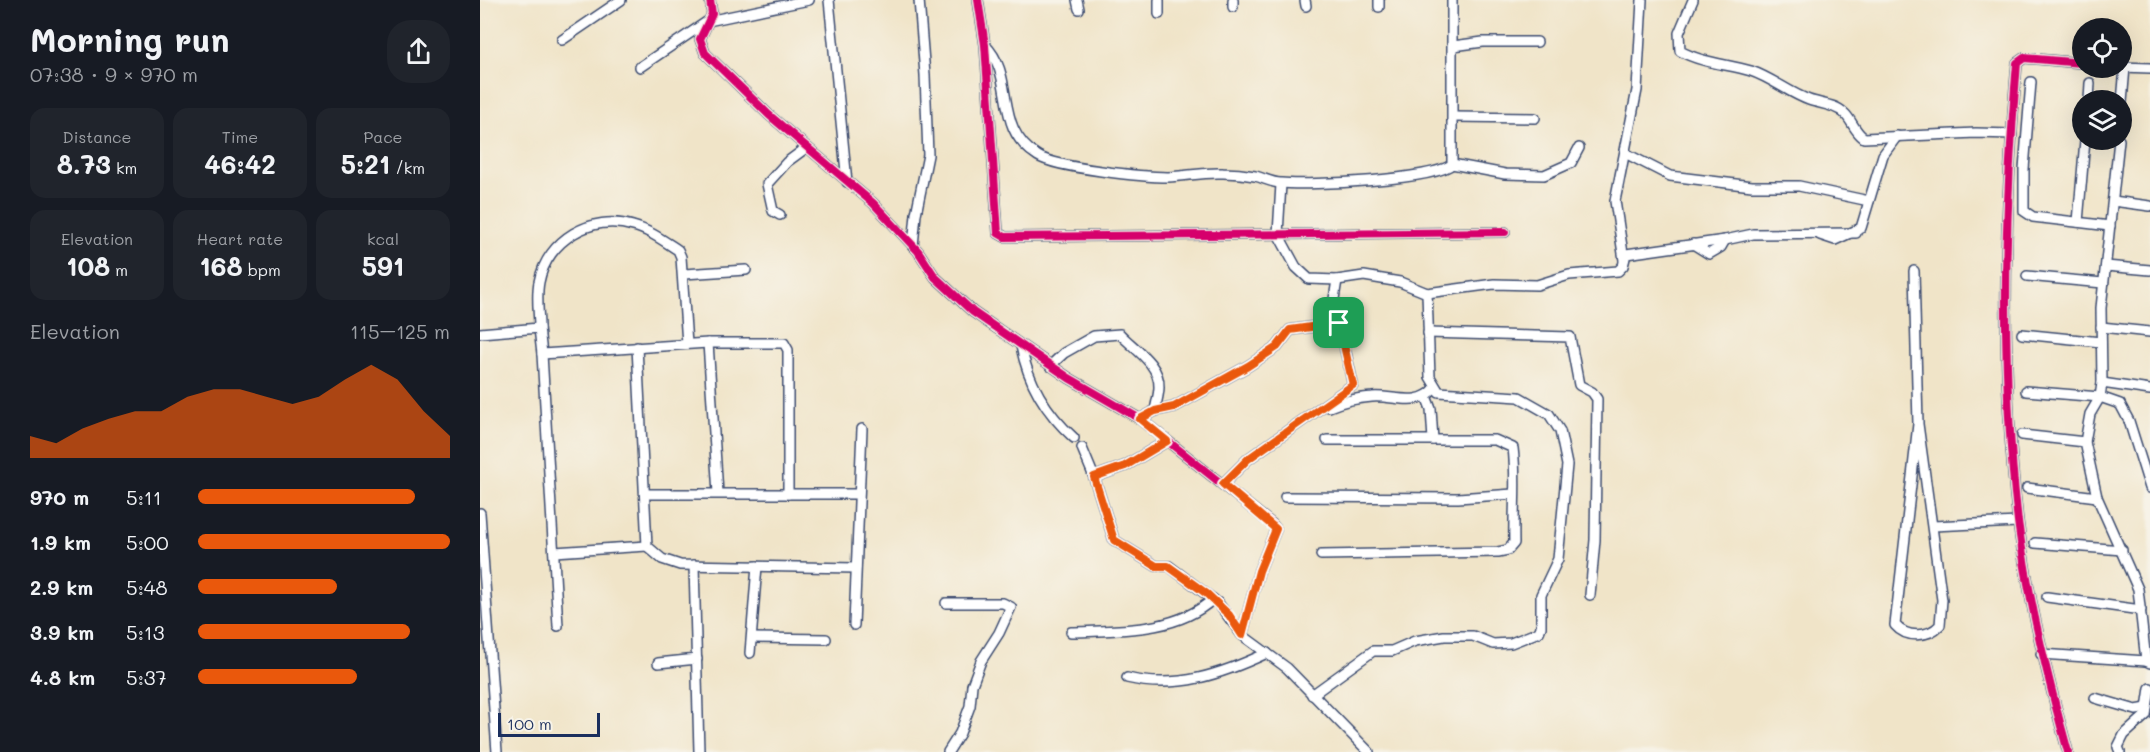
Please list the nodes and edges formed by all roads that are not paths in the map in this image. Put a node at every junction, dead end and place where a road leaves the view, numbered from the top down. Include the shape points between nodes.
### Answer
1 (621, 0) edge
2 (710, 0) edge
3 (809, 0) edge
4 (829, 0) edge
5 (919, 0) edge
6 (978, 0) edge
7 (1159, 0) edge
8 (1452, 0) edge
9 (1642, 0) edge
10 (1693, 0) edge
11 (1159, 14) dead end
12 (708, 21) junction
13 (562, 40) dead end
14 (1537, 42) dead end
15 (985, 45) junction
16 (1453, 46) junction
17 (2072, 63) edge
18 (2132, 67) edge
19 (640, 68) dead end
20 (2150, 68) edge
21 (2031, 82) dead end
22 (2090, 83) dead end
23 (2090, 90) edge
24 (1454, 117) junction
25 (1535, 118) dead end
26 (2012, 134) junction
27 (1897, 136) junction
28 (806, 147) junction
29 (1579, 148) dead end
30 (2084, 150) edge
31 (2118, 150) edge
32 (1625, 153) junction
33 (1452, 164) junction
34 (847, 182) junction
35 (1281, 183) junction
36 (1869, 201) junction
37 (2113, 201) junction
38 (2150, 206) edge
39 (780, 215) dead end
40 (2078, 222) junction
41 (2110, 225) junction
42 (1505, 232) dead end
43 (1278, 234) junction
44 (913, 246) junction
45 (1624, 260) junction
46 (2106, 266) junction
47 (746, 270) dead end
48 (2150, 270) edge
49 (1914, 271) dead end
50 (684, 274) junction
51 (2027, 276) dead end
52 (1337, 280) junction
53 (2103, 283) junction
54 (1427, 293) junction
55 (1339, 323) junction
56 (2101, 327) junction
57 (540, 328) junction
58 (2150, 332) edge
59 (480, 333) edge
60 (1428, 333) junction
61 (2022, 334) dead end
62 (2101, 342) junction
63 (708, 343) junction
64 (687, 344) junction
65 (1021, 346) junction
66 (638, 347) junction
67 (542, 354) junction
68 (1050, 366) junction
69 (2102, 383) junction
70 (1435, 388) junction
71 (2150, 390) edge
72 (2026, 391) dead end
73 (1426, 396) junction
74 (2100, 397) junction
75 (1155, 411) junction
76 (1312, 414) junction
77 (1140, 419) junction
78 (1918, 424) junction
79 (862, 429) dead end
80 (2022, 435) dead end
81 (1074, 438) dead end
82 (1327, 440) dead end
83 (1433, 440) junction
84 (1167, 441) junction
85 (2085, 442) junction
86 (1082, 448) dead end
87 (2138, 453) junction
88 (2150, 454) edge
89 (1094, 477) junction
90 (1223, 484) junction
91 (2027, 488) dead end
92 (2150, 488) edge
93 (718, 493) junction
94 (645, 494) junction
95 (788, 494) junction
96 (858, 494) junction
97 (1513, 494) junction
98 (1284, 497) dead end
99 (2097, 497) junction
100 (480, 513) edge
101 (2018, 522) junction
102 (1933, 526) junction
103 (2035, 543) dead end
104 (647, 546) junction
105 (2122, 550) junction
106 (554, 552) junction
107 (1321, 555) dead end
108 (694, 566) junction
109 (757, 566) junction
110 (856, 568) junction
111 (1590, 595) dead end
112 (2047, 597) dead end
113 (1213, 599) junction
114 (945, 603) dead end
115 (2141, 610) junction
116 (855, 625) dead end
117 (558, 626) dead end
118 (1071, 632) dead end
119 (1242, 635) junction
120 (752, 638) junction
121 (826, 639) dead end
122 (750, 653) dead end
123 (1267, 653) junction
124 (2041, 654) junction
125 (697, 659) junction
126 (2148, 662) edge
127 (657, 663) dead end
128 (1127, 678) dead end
129 (2150, 688) edge
130 (1312, 695) junction
131 (2095, 698) dead end
132 (2148, 713) edge
133 (497, 752) edge
134 (699, 752) edge
135 (948, 752) edge
136 (1369, 752) edge
137 (2068, 752) edge
138 (2120, 752) edge

1 - 13 street
2 - 12 street via 712,14
3 - 12 street
4 - 34 street
5 - 44 street via 928,155
6 - 15 street
7 - 11 street
8 - 16 street
9 - 32 street via 1637,90
10 - 27 street via 1679,33 1680,51 1700,60 1752,72 1806,99 1835,108 1864,138
12 - 19 street
12 - 28 street via 700,39 705,53
14 - 16 street
15 - 35 street via 996,56 1009,121 1019,142 1039,157 1082,168 1167,177 1204,172 1239,174
15 - 43 street via 998,233 1005,237
16 - 24 street
17 - 26 street via 2020,60
18 - 20 street
21 - 40 street via 2022,206 2033,217
22 - 23 street
24 - 25 street
24 - 33 street
26 - 27 street
26 - 101 street via 2005,317
27 - 36 street via 1883,155
28 - 34 street
28 - 39 street via 767,184 773,211
29 - 33 street via 1572,163 1544,175 1505,174
30 - 40 street
31 - 37 street
32 - 36 street via 1670,176 1752,186 1799,186
32 - 45 street via 1615,201
33 - 35 street via 1438,172 1408,177
34 - 44 street via 873,203
35 - 43 street
36 - 45 street via 1856,233 1753,234 1725,240 1709,254 1693,244 1626,254
37 - 38 street
37 - 41 street
40 - 41 street
41 - 46 street
42 - 43 street
43 - 52 street via 1301,274 1309,279
44 - 65 street via 943,284 973,312
45 - 54 street via 1618,271 1610,273 1569,275 1537,285 1494,284
46 - 48 street
46 - 53 street
47 - 50 street
49 - 78 street
50 - 57 street via 678,250 640,228 614,223 584,228 563,239 552,251 539,280
50 - 64 street
51 - 53 street
52 - 54 street via 1364,276 1400,282
52 - 55 street via 1334,299
53 - 56 street
54 - 60 street
55 - 75 street via 1290,330 1277,347 1248,366 1174,407
55 - 76 street via 1353,385
56 - 58 street
56 - 62 street
57 - 59 street
57 - 67 street
60 - 70 street via 1430,377
60 - 111 street via 1570,337 1579,385 1597,399
61 - 62 street
62 - 69 street
63 - 64 street
63 - 93 street
63 - 95 street via 787,345
64 - 66 street
65 - 68 street
65 - 81 street via 1029,378 1054,419
66 - 67 street
66 - 94 street
67 - 106 street
68 - 75 street via 1094,336 1120,334 1135,346 1155,373 1159,384
68 - 77 street
69 - 71 street
69 - 74 street
70 - 73 street
70 - 130 street via 1439,392 1519,397 1549,414 1560,431 1567,465 1558,559 1541,595 1539,632 1511,643 1493,644 1473,636 1444,636 1415,641 1392,651 1373,651
72 - 74 street
73 - 76 street via 1354,399
73 - 83 street
74 - 85 street via 2090,414
74 - 87 street via 2120,404
75 - 77 street
76 - 90 street via 1248,459
77 - 84 street
78 - 102 street
78 - 102 street via 1896,606 1895,626 1904,633 1935,631 1941,620
79 - 96 street
80 - 85 street
82 - 83 street
83 - 97 street via 1495,440 1513,448
84 - 89 street via 1125,466
84 - 90 street
85 - 99 street
86 - 89 street
87 - 88 street
87 - 92 street
89 - 113 street via 1114,540 1156,566 1168,566
90 - 119 street via 1276,529 1259,571
91 - 99 street
93 - 94 street
93 - 95 street
94 - 104 street
95 - 96 street
96 - 110 street
97 - 98 street via 1458,498
97 - 107 street via 1514,543 1508,550
99 - 105 street
100 - 133 street
101 - 102 street
101 - 124 street
103 - 105 street
104 - 106 street
104 - 108 street via 652,553 674,564
105 - 115 street via 2138,589
106 - 117 street
108 - 109 street
108 - 125 street
109 - 110 street
109 - 120 street
110 - 116 street
112 - 115 street
113 - 118 street via 1190,615 1156,626
113 - 119 street
114 - 135 street via 1002,603 1011,607 981,661 972,685 970,706
115 - 126 street
119 - 123 street
120 - 121 street
120 - 122 street
123 - 128 street via 1191,681 1150,684
123 - 130 street
124 - 126 street
124 - 137 street
125 - 127 street
125 - 134 street
129 - 132 street
130 - 136 street
131 - 132 street
132 - 138 street via 2124,735 2118,747

